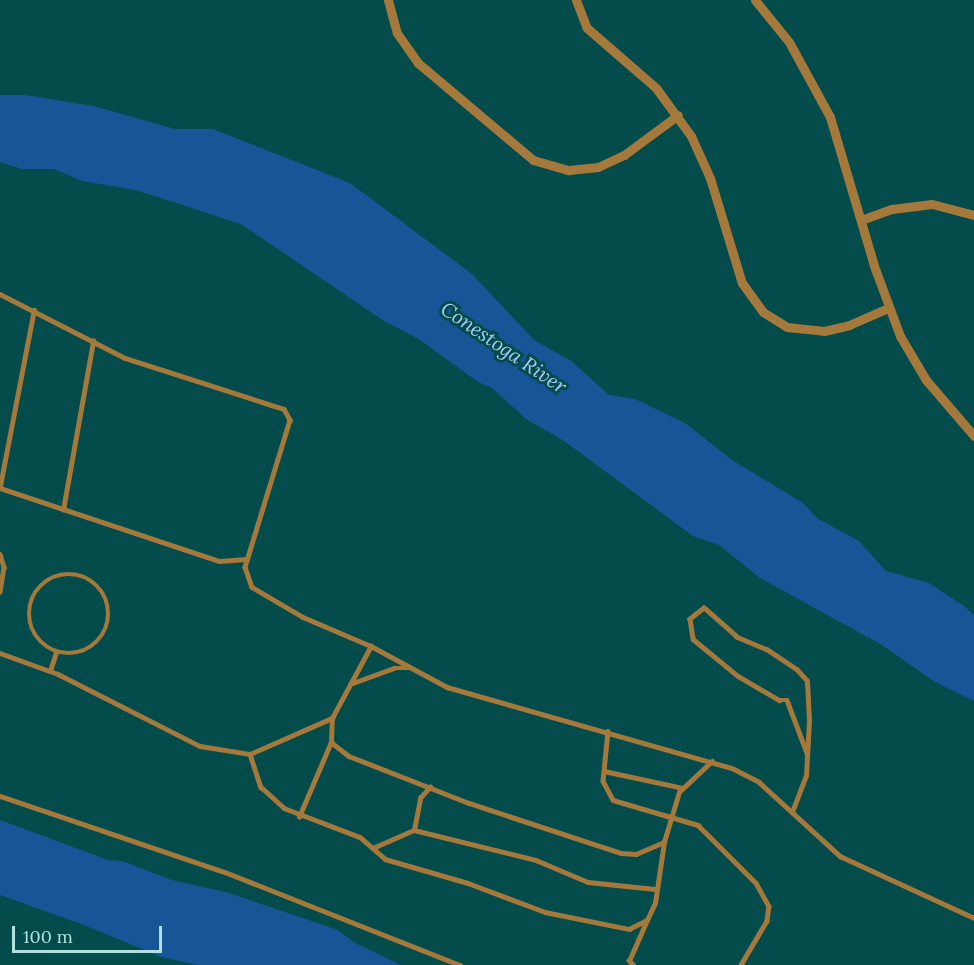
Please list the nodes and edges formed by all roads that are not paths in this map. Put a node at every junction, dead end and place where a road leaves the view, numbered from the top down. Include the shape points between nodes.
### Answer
1 (388, 0) edge
2 (576, 0) edge
3 (755, 0) edge
4 (678, 115) junction
5 (974, 215) edge
6 (861, 220) junction
7 (0, 294) edge
8 (888, 308) junction
9 (34, 310) junction
10 (93, 341) junction
11 (974, 436) edge
12 (0, 487) edge
13 (63, 510) junction
14 (0, 554) edge
15 (247, 559) junction
16 (0, 592) edge
17 (370, 646) junction
18 (56, 652) junction
19 (0, 653) edge
20 (412, 668) junction
21 (50, 671) junction
22 (350, 684) junction
23 (332, 718) junction
24 (608, 731) junction
25 (331, 742) junction
26 (807, 753) junction
27 (250, 754) junction
28 (712, 761) junction
29 (604, 771) junction
30 (430, 788) junction
31 (683, 788) junction
32 (0, 796) edge
33 (792, 812) junction
34 (672, 815) junction
35 (299, 817) junction
36 (414, 830) junction
37 (664, 842) junction
38 (375, 848) junction
39 (655, 890) junction
40 (974, 918) edge
41 (647, 920) junction
42 (460, 965) edge
43 (633, 965) edge
44 (741, 965) edge

1 - 4 street via 397,33 418,63 533,160 568,170 598,167 624,155
2 - 4 street via 581,20 593,36 656,88
3 - 6 street via 789,42 820,95 837,137
4 - 8 street via 711,178 742,283 763,312 787,327 824,331
5 - 6 street via 932,204 891,209
6 - 8 street
7 - 9 lane
8 - 11 street via 926,380
9 - 10 lane
9 - 12 lane
10 - 13 lane
10 - 15 lane via 125,358 284,409 290,420
12 - 13 lane
13 - 15 lane via 219,561
14 - 16 lane via 4,567
15 - 17 lane via 244,567 252,587 303,617
17 - 20 lane
17 - 22 lane
18 - 18 lane via 72,654 87,650 107,626 105,596 95,583 81,575 51,578 30,601 33,632 42,645
18 - 21 lane
19 - 21 lane
20 - 22 lane via 393,668
20 - 24 lane via 447,687
21 - 27 lane via 200,746
22 - 23 lane
23 - 25 lane
23 - 27 lane
24 - 28 lane
24 - 29 lane
25 - 30 lane via 349,756
25 - 35 lane
26 - 26 lane via 807,681 767,650 737,637 704,608 690,619 693,639 738,676 779,700 787,700
26 - 33 lane via 806,776
27 - 35 lane via 261,787
28 - 31 lane
28 - 33 lane via 759,782
29 - 31 lane
29 - 34 lane via 603,782 613,800
30 - 36 lane via 420,798
30 - 37 lane via 621,853 636,854
31 - 34 lane
32 - 42 lane via 225,872
33 - 40 lane via 840,856
34 - 37 lane
34 - 44 lane via 698,825 729,852 756,883 769,906 766,921
35 - 38 lane via 360,837
36 - 38 lane
36 - 39 lane via 536,860 588,882
37 - 39 lane
38 - 41 lane via 385,859 468,883 545,912 629,929
39 - 41 lane via 655,903
41 - 43 lane via 629,961

